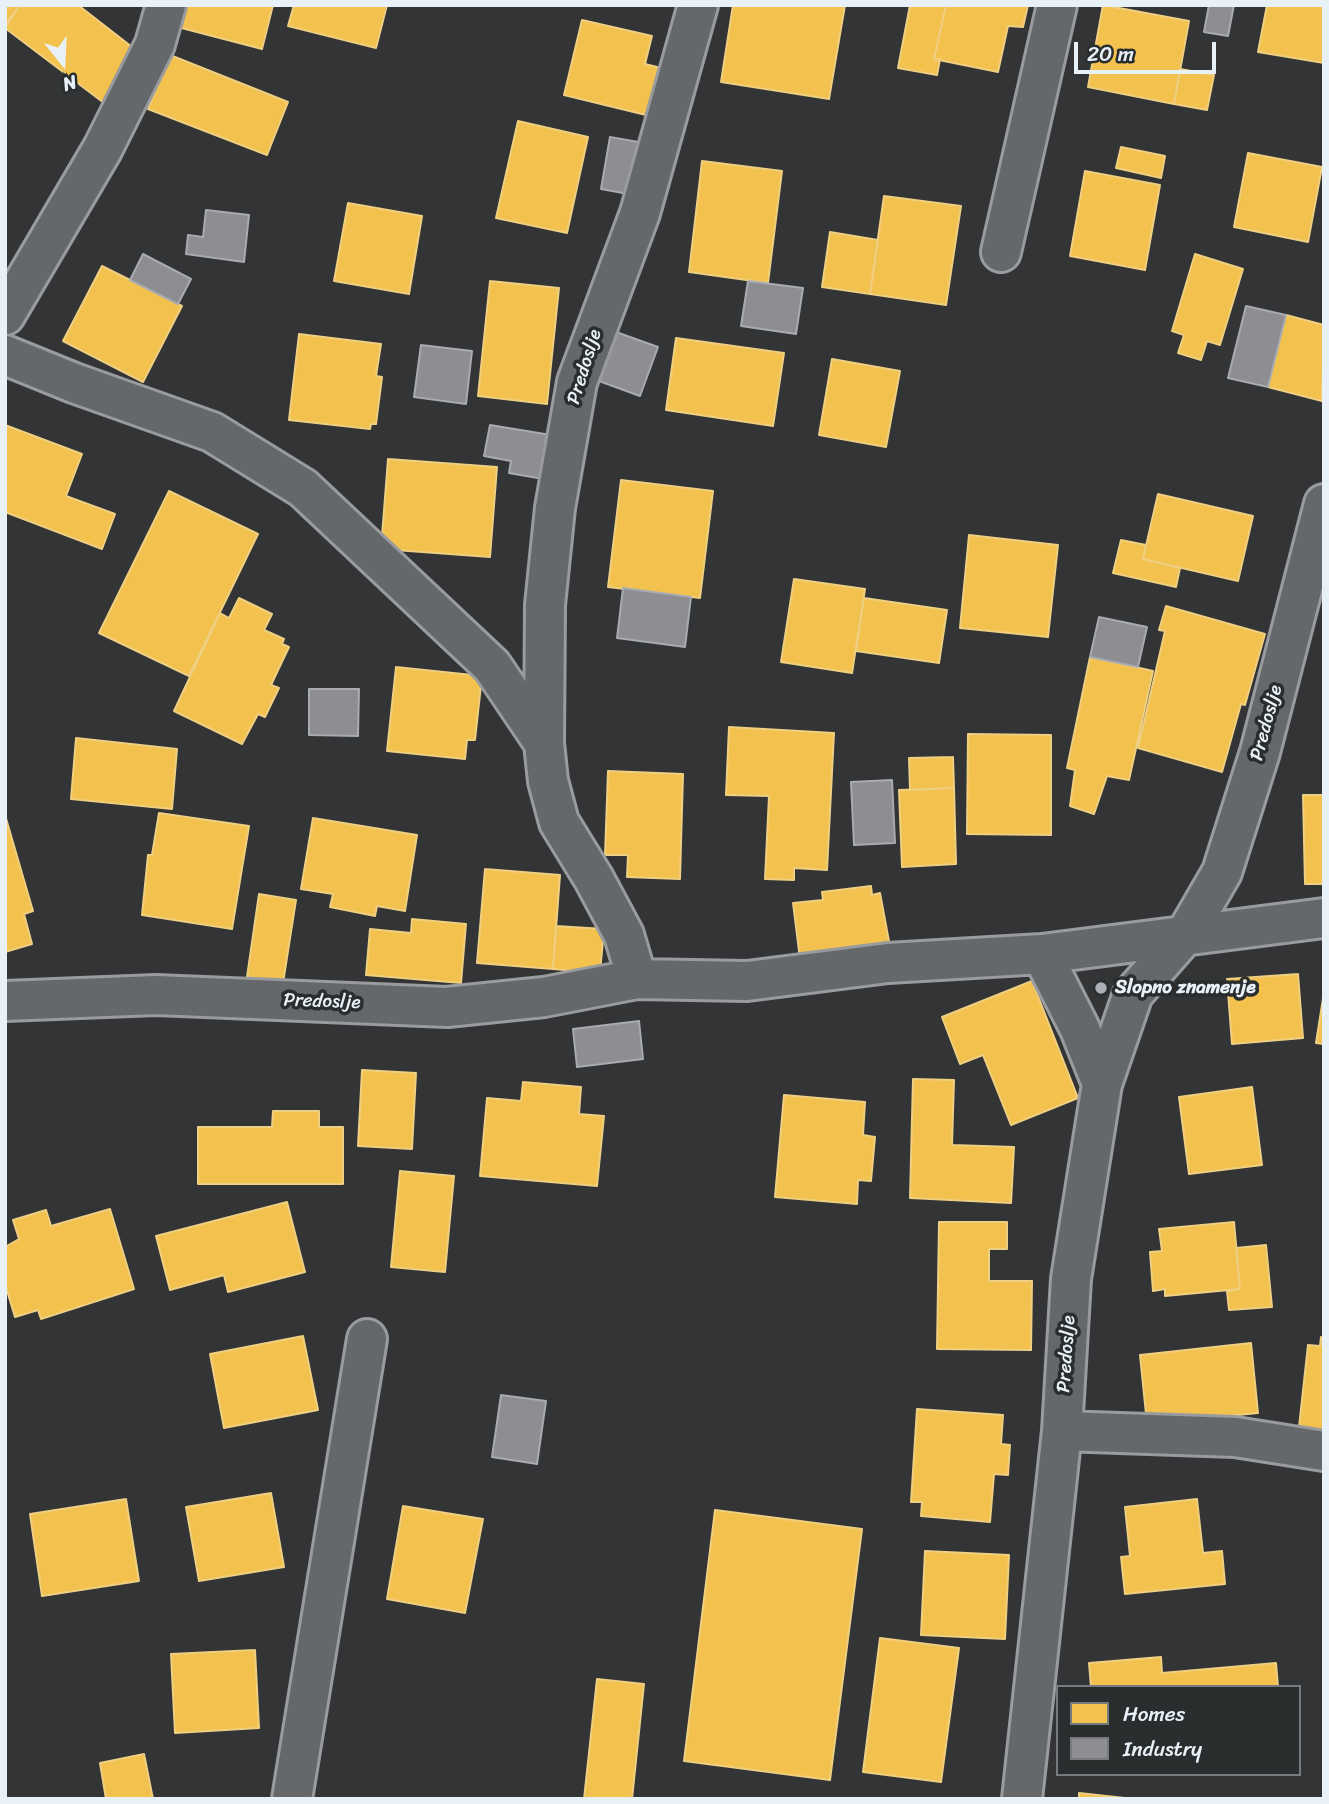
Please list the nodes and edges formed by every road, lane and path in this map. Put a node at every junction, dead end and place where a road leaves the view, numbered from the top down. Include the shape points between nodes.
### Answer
1 (166, 5) edge
2 (698, 5) edge
3 (1057, 5) edge
4 (1001, 252) dead end
5 (5, 315) edge
6 (5, 355) edge
7 (1324, 504) edge
8 (1310, 618) edge
9 (544, 743) junction
10 (1324, 918) edge
11 (1186, 934) junction
12 (1042, 954) junction
13 (638, 979) junction
14 (5, 1001) edge
15 (1102, 1084) junction
16 (368, 1339) dead end
17 (1062, 1430) junction
18 (1324, 1451) edge
19 (292, 1799) edge
20 (1022, 1799) edge

1 - 5 street via 155,44 103,148
2 - 9 street, Predoslje via 640,213 577,382 555,508 545,605
3 - 4 street
6 - 9 street, Predoslje via 212,432 303,488 492,666
7 - 8 street, Predoslje
8 - 11 street, Predoslje via 1222,872
9 - 13 street, Predoslje via 559,822 624,935
10 - 11 street, Predoslje
11 - 12 street, Predoslje
11 - 15 street, Predoslje via 1133,994
12 - 13 street, Predoslje via 888,963 747,981
12 - 15 street
13 - 14 street, Predoslje via 544,998 447,1007 156,995
15 - 17 street, Predoslje via 1071,1279
16 - 19 street
17 - 18 street via 1235,1437
17 - 20 street, Predoslje

